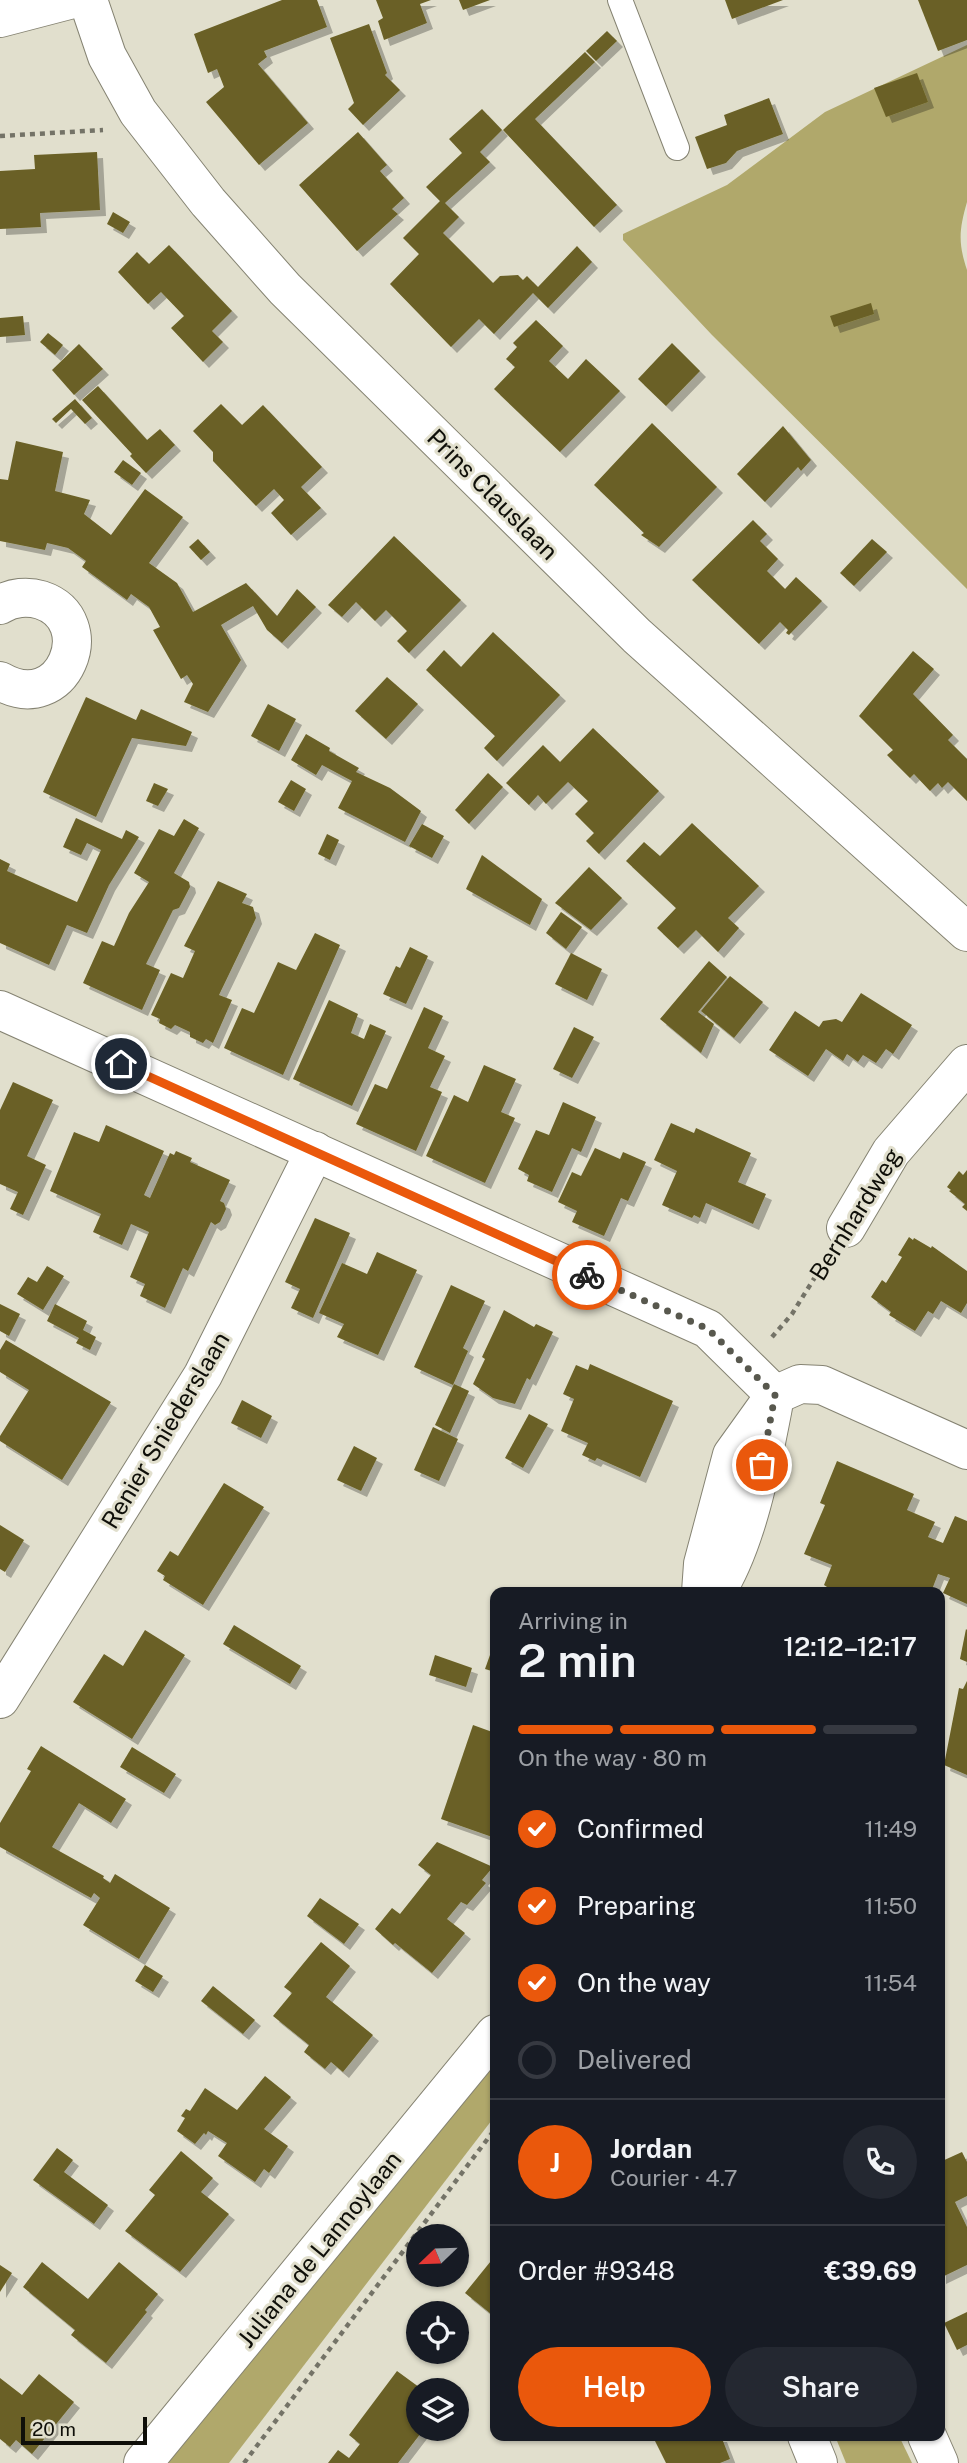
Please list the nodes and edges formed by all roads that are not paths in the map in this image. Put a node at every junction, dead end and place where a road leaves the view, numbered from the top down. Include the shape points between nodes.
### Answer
1 (69, 0) edge
2 (88, 0) edge
3 (620, 0) edge
4 (0, 18) edge
5 (677, 148) dead end
6 (0, 605) edge
7 (2, 689) edge
8 (967, 932) edge
9 (0, 1010) edge
10 (967, 1064) edge
11 (315, 1151) junction
12 (846, 1228) road end
13 (775, 1395) junction
14 (967, 1451) edge
15 (701, 1587) edge
16 (719, 1587) edge
17 (0, 1699) edge
18 (490, 2040) edge
19 (809, 2441) edge
20 (929, 2441) edge
21 (144, 2463) edge
22 (818, 2463) edge
23 (939, 2463) edge

1 - 4 street
2 - 8 street, Prins Clauslaan via 107,57 138,112 208,202 285,289 637,636
3 - 5 lane
6 - 7 street via 33,597 47,602 60,611 73,640 71,656 53,681 39,688
9 - 11 street
10 - 12 street, Bernhardweg via 891,1152
11 - 13 street via 708,1329
11 - 17 street, Renier Sniederslaan via 203,1375
13 - 14 street via 800,1384 822,1385
13 - 15 street via 732,1455 702,1564
13 - 16 street via 755,1490 729,1573
18 - 21 street, Juliana de Lannoylaan
19 - 22 street
20 - 23 street

